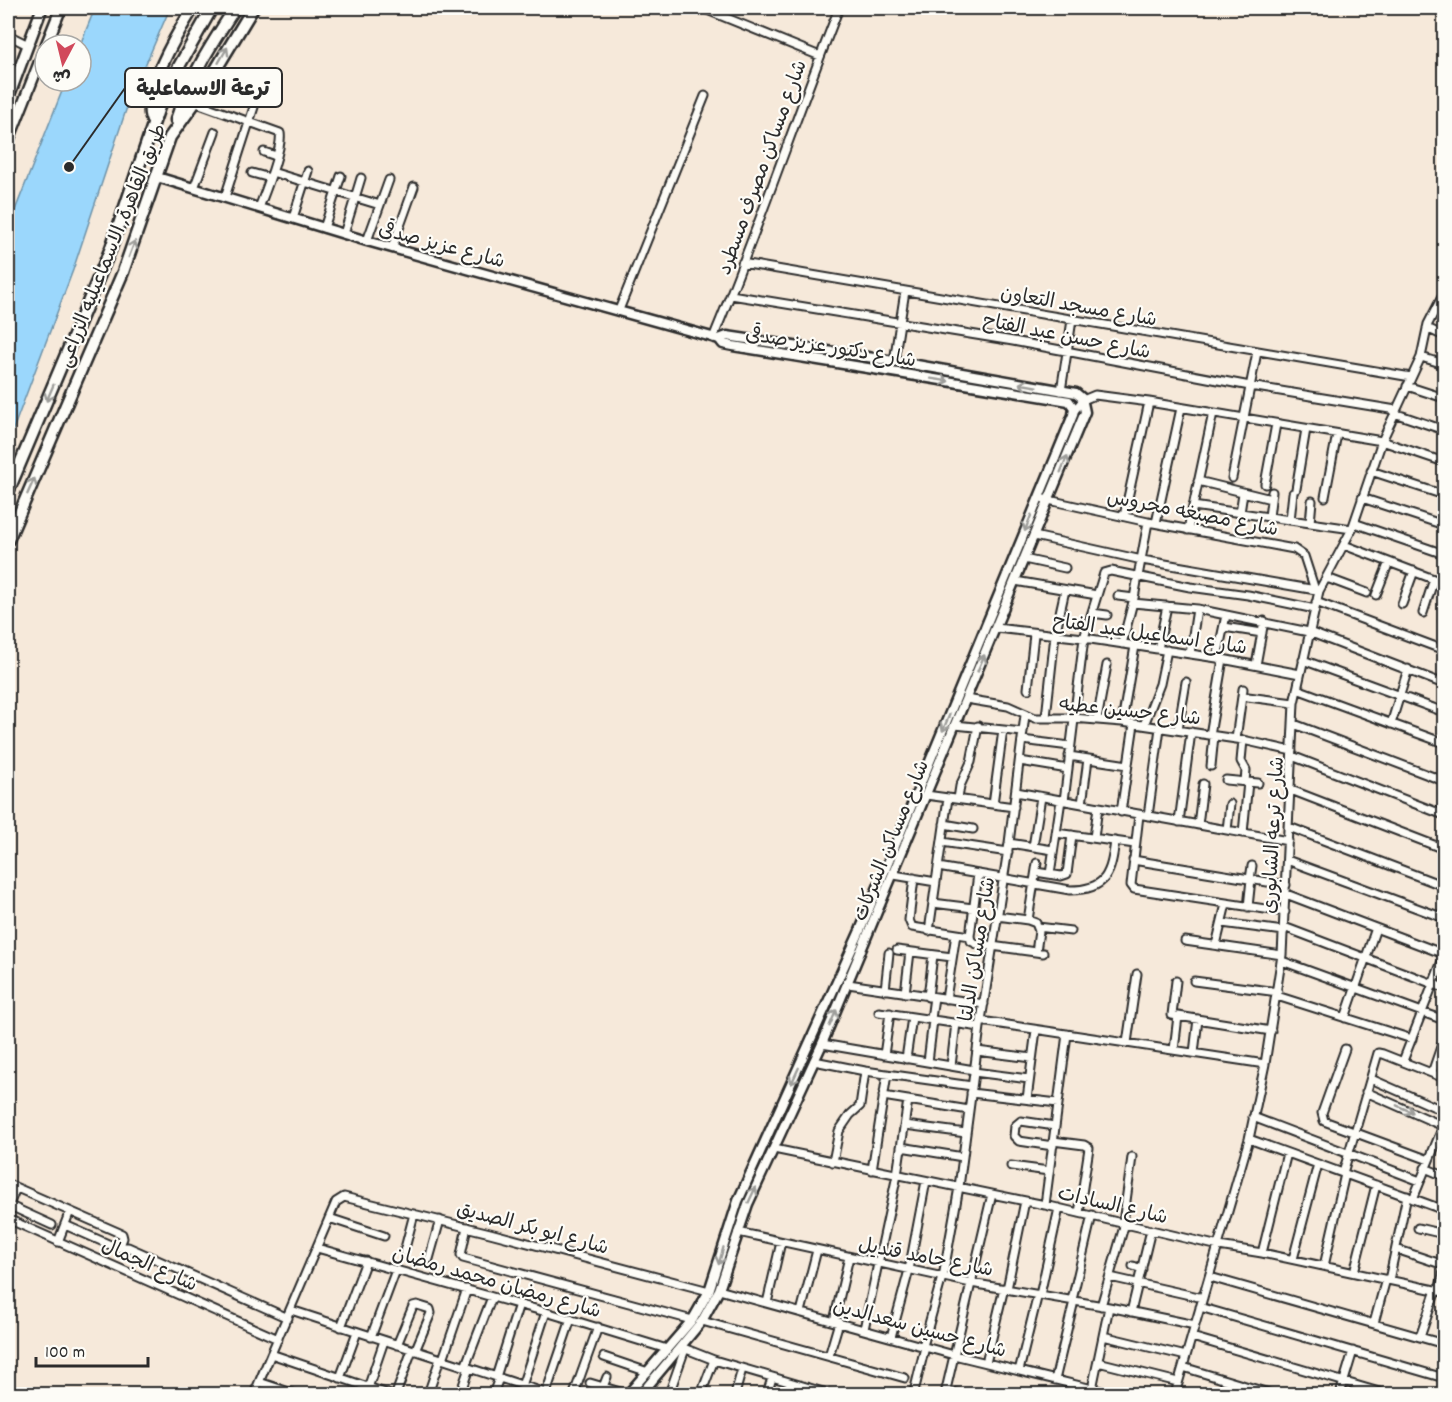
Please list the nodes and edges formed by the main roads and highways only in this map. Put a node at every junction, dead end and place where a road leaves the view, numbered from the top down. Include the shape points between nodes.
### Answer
1 (61, 8) edge
2 (193, 8) edge
3 (213, 8) edge
4 (235, 8) edge
5 (253, 8) edge
6 (39, 9) edge
7 (51, 33) edge
8 (33, 78) edge
9 (10, 86) edge
10 (8, 99) edge
11 (153, 122) junction
12 (170, 137) junction
13 (8, 141) edge
14 (105, 261) junction
15 (123, 272) junction
16 (95, 286) junction
17 (113, 293) junction
18 (8, 492) edge
19 (8, 540) edge

1 - 7 main road
2 - 11 main road, طريق القاهرة, الاسماعيليه الزراعى via 158,72 149,110
3 - 11 main road via 178,68
4 - 12 main road via 193,78
12 -> 5 main road, طريق القاهرة, الاسماعيليه الزراعى
6 - 9 main road
8 - 13 main road
9 - 10 main road
11 - 14 main road, طريق القاهرة, الاسماعيليه الزراعى
15 -> 12 main road, طريق القاهرة, الاسماعيليه الزراعى
14 - 15 main road
14 - 16 main road, طريق القاهرة, الاسماعيليه الزراعى
15 - 17 main road, طريق القاهرة, الاسماعيليه الزراعى
16 - 17 main road
16 -> 18 main road, طريق القاهرة, الاسماعيليه الزراعى
19 -> 17 main road, طريق القاهرة, الاسماعيليه الزراعى

